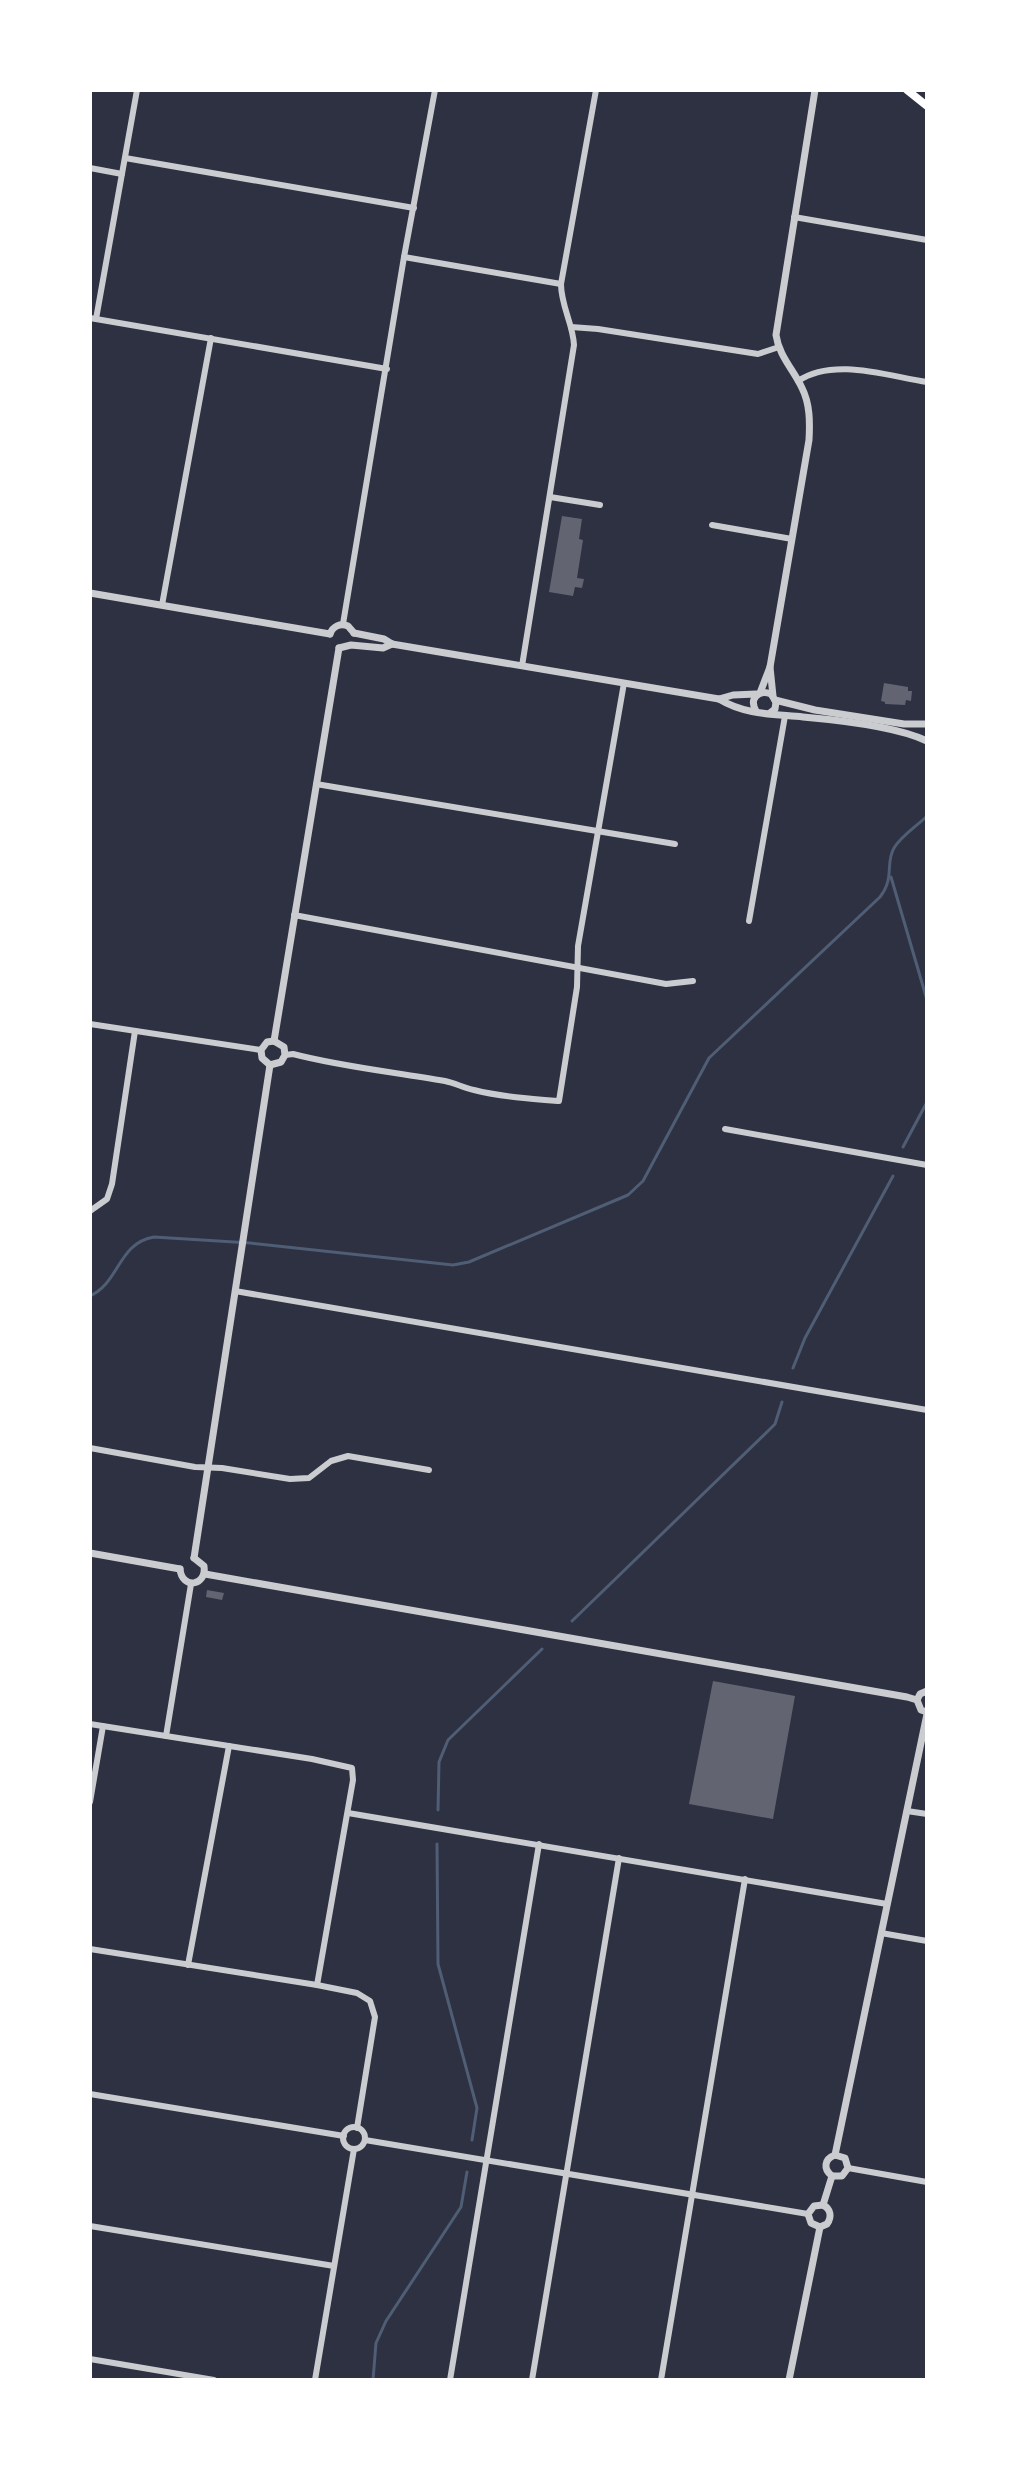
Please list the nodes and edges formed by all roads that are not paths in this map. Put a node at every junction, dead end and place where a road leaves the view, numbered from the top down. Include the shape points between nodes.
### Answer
1 (137, 90) edge
2 (435, 90) edge
3 (596, 90) edge
4 (815, 90) edge
5 (907, 90) edge
6 (927, 106) edge
7 (125, 158) junction
8 (90, 168) edge
9 (122, 174) junction
10 (414, 208) junction
11 (794, 217) junction
12 (927, 240) edge
13 (404, 257) junction
14 (561, 284) junction
15 (93, 318) edge
16 (571, 327) junction
17 (211, 338) junction
18 (779, 347) junction
19 (387, 369) junction
20 (798, 381) junction
21 (927, 382) edge
22 (550, 497) junction
23 (600, 505) dead end
24 (712, 525) dead end
25 (792, 539) junction
26 (90, 593) edge
27 (162, 605) junction
28 (343, 624) junction
29 (354, 633) junction
30 (330, 634) junction
31 (392, 644) junction
32 (351, 645) junction
33 (339, 648) junction
34 (522, 666) junction
35 (770, 667) junction
36 (624, 683) junction
37 (759, 694) junction
38 (774, 698) junction
39 (719, 699) junction
40 (756, 711) junction
41 (770, 713) junction
42 (785, 716) junction
43 (926, 723) edge
44 (926, 741) edge
45 (316, 784) junction
46 (598, 832) junction
47 (675, 844) dead end
48 (294, 915) junction
49 (749, 921) dead end
50 (577, 967) junction
51 (693, 981) dead end
52 (90, 1024) edge
53 (135, 1031) junction
54 (274, 1041) junction
55 (261, 1050) junction
56 (285, 1055) junction
57 (270, 1065) junction
58 (725, 1129) dead end
59 (927, 1165) edge
60 (90, 1211) edge
61 (235, 1291) junction
62 (927, 1410) edge
63 (90, 1448) edge
64 (209, 1468) junction
65 (429, 1470) dead end
66 (90, 1553) edge
67 (186, 1562) junction
68 (205, 1574) junction
69 (191, 1584) junction
70 (927, 1691) edge
71 (917, 1700) junction
72 (927, 1713) edge
73 (90, 1724) edge
74 (103, 1726) junction
75 (166, 1736) junction
76 (229, 1746) junction
77 (90, 1802) edge
78 (907, 1811) junction
79 (348, 1813) junction
80 (927, 1814) edge
81 (539, 1844) junction
82 (619, 1858) junction
83 (745, 1879) junction
84 (887, 1904) junction
85 (881, 1933) junction
86 (927, 1941) edge
87 (90, 1949) edge
88 (188, 1965) junction
89 (317, 1985) junction
90 (90, 2094) edge
91 (357, 2128) junction
92 (344, 2136) junction
93 (365, 2140) junction
94 (354, 2149) junction
95 (835, 2155) junction
96 (487, 2160) junction
97 (848, 2168) junction
98 (567, 2173) junction
99 (832, 2176) junction
100 (927, 2182) edge
101 (692, 2194) junction
102 (823, 2205) junction
103 (808, 2214) junction
104 (90, 2226) edge
105 (820, 2227) junction
106 (334, 2266) junction
107 (90, 2359) edge
108 (214, 2380) edge
109 (315, 2380) edge
110 (450, 2380) edge
111 (532, 2380) edge
112 (661, 2380) edge
113 (789, 2380) edge

1 - 7 street
2 - 10 street
3 - 14 street
4 - 11 street
5 - 6 main road
7 - 9 street
7 - 10 street
8 - 9 street
9 - 15 street
10 - 13 street
11 - 12 street
11 - 18 street via 777,329
13 - 14 street
13 - 19 street
14 - 16 street
15 - 17 street
16 - 18 street via 758,354
16 - 22 street via 574,345
17 - 19 street
17 - 27 street
18 - 20 street
19 - 28 street
20 - 21 street via 833,368
20 - 25 street via 809,426
22 - 23 street
22 - 34 street
24 - 25 street
25 - 35 street
26 - 27 street
27 - 30 street
28 - 29 street
28 - 30 street
29 - 31 street
29 - 32 street
30 - 33 street
31 - 32 street
31 - 34 street
32 - 33 street
33 - 45 street
34 - 36 street
35 - 37 street
35 - 38 street
36 - 39 street
36 - 46 street
37 - 38 street via 768,692
37 - 39 street
37 - 40 street via 753,701
38 - 41 street
38 - 43 street via 815,710
39 - 40 street
40 - 41 street
41 - 42 street
42 - 44 street
42 - 49 street
43 - 44 street
45 - 46 street
45 - 48 street
46 - 47 street
46 - 50 street
48 - 50 street
48 - 54 street
50 - 51 street via 666,984
50 - 56 street via 559,1101
52 - 53 street
53 - 55 street
53 - 60 street via 112,1184 107,1199
54 - 55 street
54 - 56 street via 284,1047
55 - 57 street
56 - 57 street
57 - 61 street
58 - 59 street
61 - 62 street
61 - 64 street
63 - 64 street
64 - 65 street via 309,1478 348,1456
64 - 67 street
66 - 67 street
67 - 68 street via 204,1566
67 - 69 street via 183,1580
68 - 69 street
68 - 71 street
69 - 75 street
70 - 71 street
71 - 72 street
72 - 78 street
73 - 74 street
74 - 75 street
74 - 77 street
75 - 76 street
76 - 79 street via 352,1768
76 - 88 street
78 - 80 street
78 - 84 street
79 - 81 street
79 - 89 street
81 - 82 street
81 - 96 street
82 - 83 street
82 - 98 street
83 - 84 street
83 - 101 street
84 - 85 street
85 - 86 street
85 - 95 street
87 - 88 street
88 - 89 street
89 - 91 street via 366,1997 374,2007
90 - 92 street
91 - 92 street
91 - 93 street
92 - 94 street
93 - 94 street
93 - 96 street
94 - 106 street
95 - 97 street via 845,2158
95 - 99 street via 826,2164
96 - 98 street
96 - 110 street
97 - 99 street via 842,2176
97 - 100 street
98 - 101 street
98 - 111 street
99 - 102 street
101 - 103 street
101 - 112 street
102 - 103 street
102 - 105 street via 830,2217
103 - 105 street
104 - 106 street
105 - 113 street
106 - 109 street
107 - 108 street

